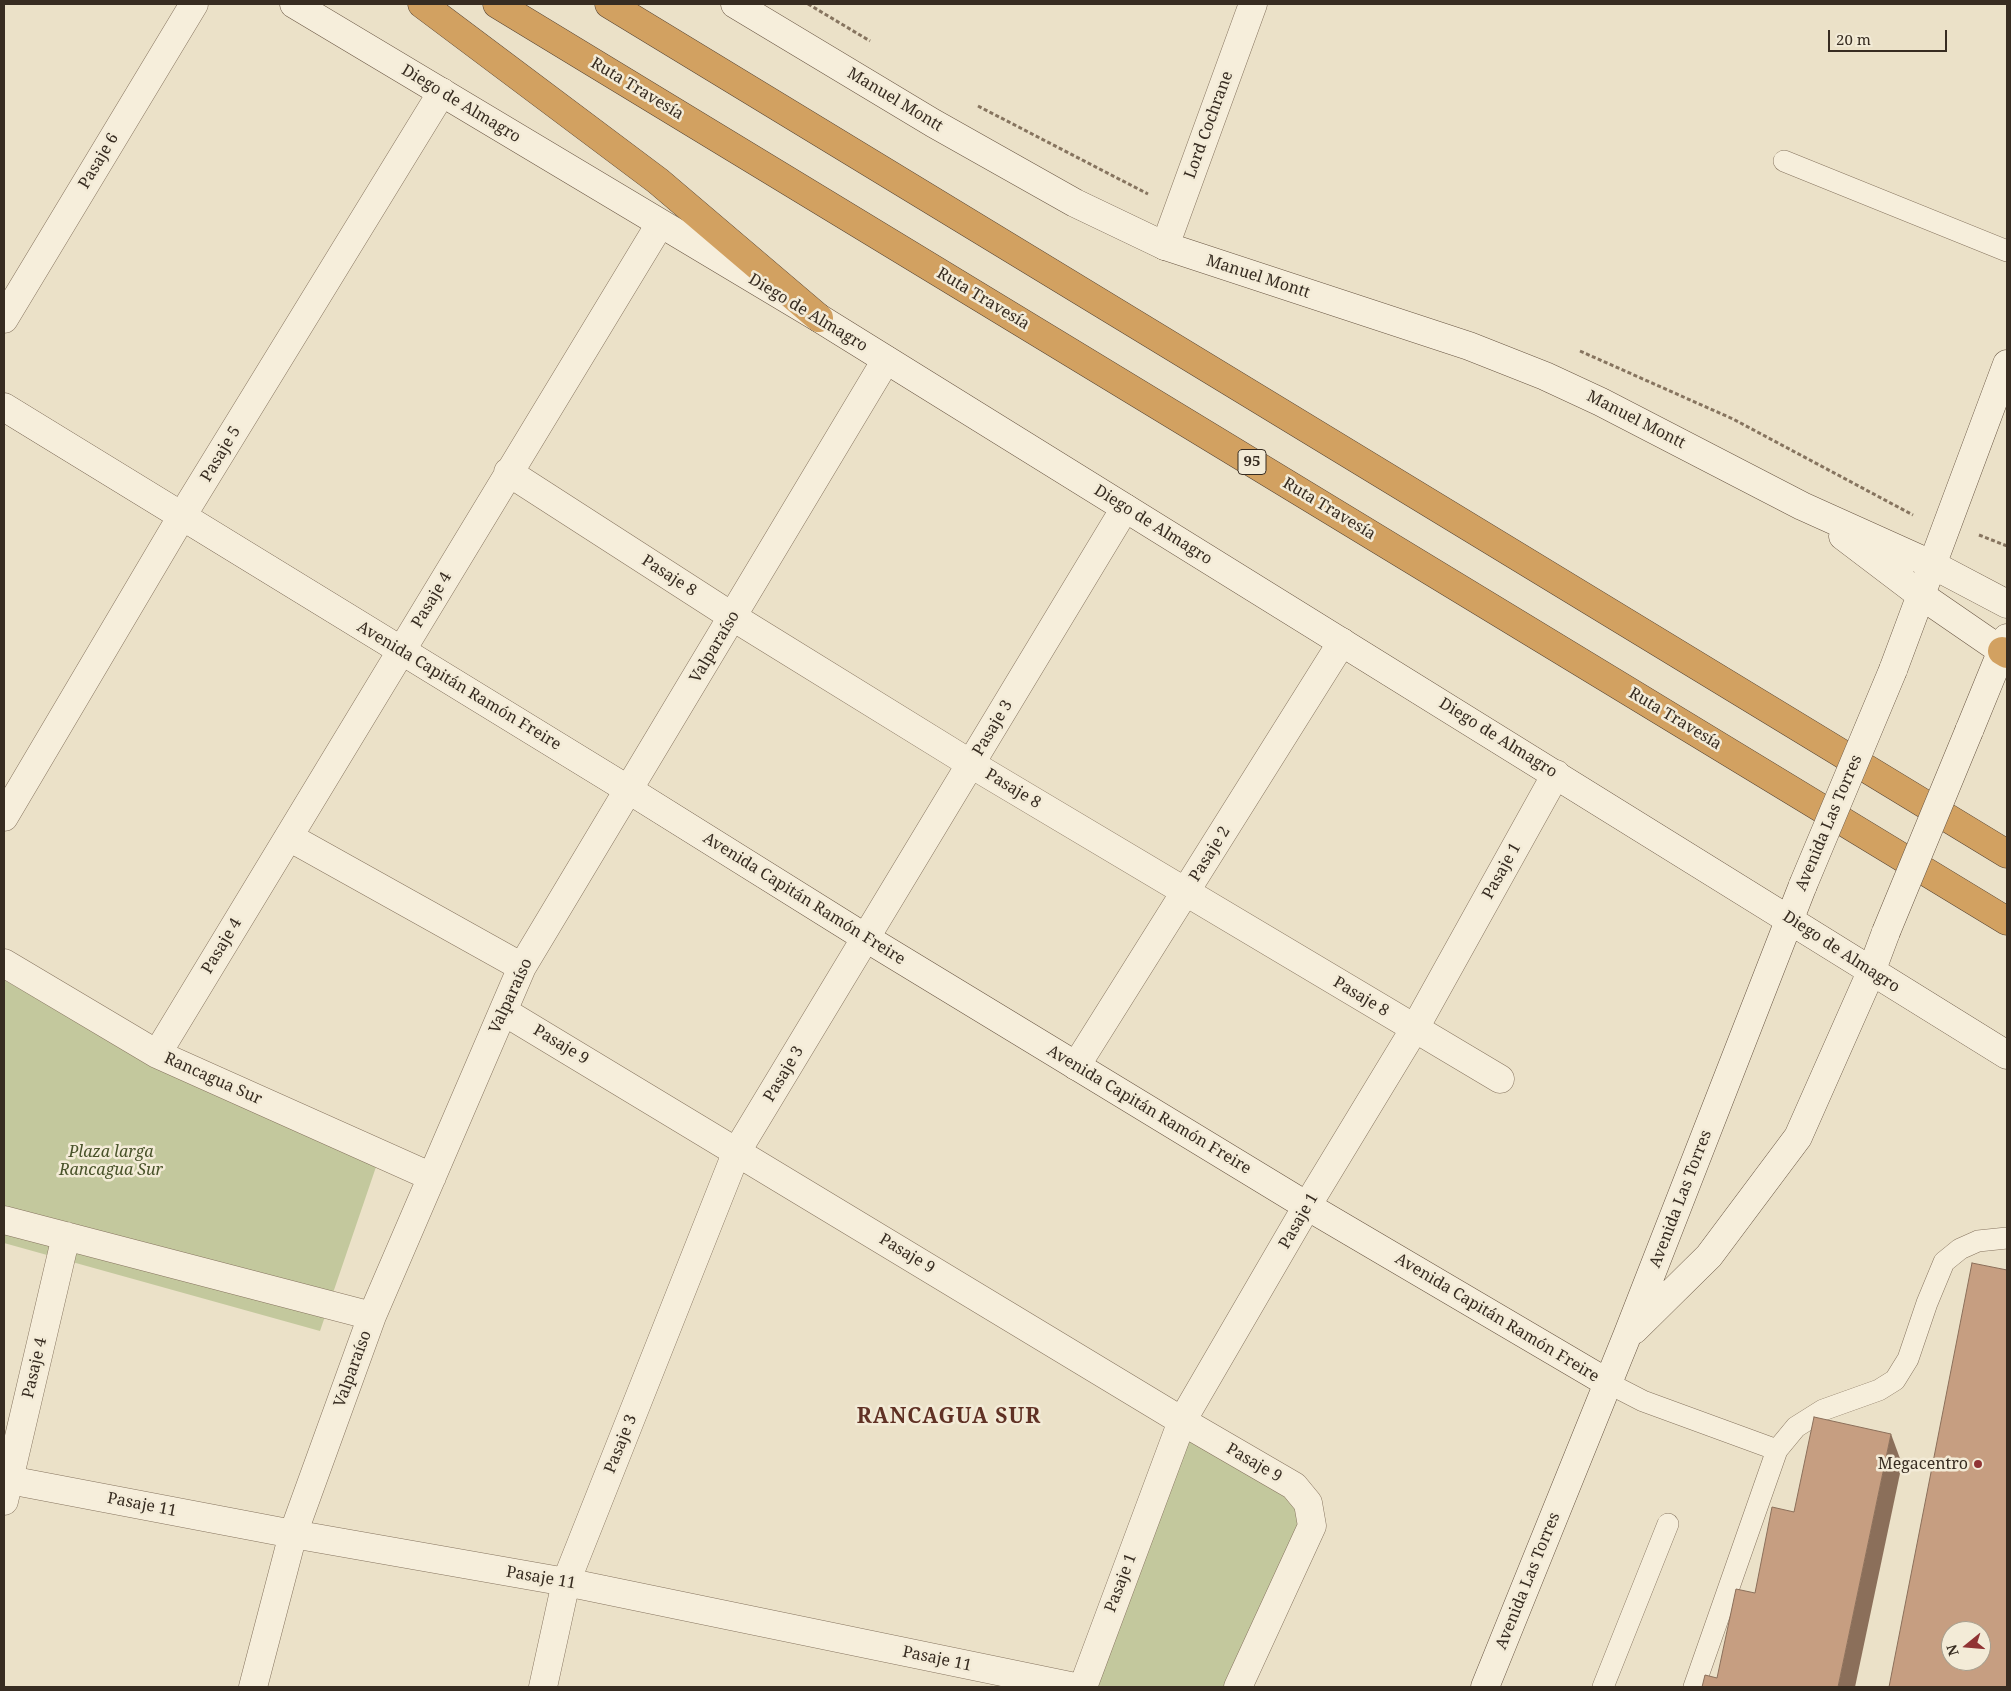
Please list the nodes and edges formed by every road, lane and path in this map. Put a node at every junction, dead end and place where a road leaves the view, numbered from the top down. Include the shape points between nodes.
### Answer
1 (194, 4) edge
2 (294, 4) edge
3 (422, 4) edge
4 (497, 4) edge
5 (609, 4) edge
6 (735, 4) edge
7 (1253, 4) edge
8 (442, 92) junction
9 (1784, 161) dead end
10 (660, 224) junction
11 (1165, 246) junction
12 (2007, 251) edge
13 (819, 318) junction
14 (4, 319) edge
15 (886, 360) junction
16 (2007, 364) edge
17 (4, 407) edge
18 (508, 472) junction
19 (1802, 506) junction
20 (1126, 508) junction
21 (182, 516) junction
22 (1933, 565) junction
23 (1922, 596) junction
24 (2007, 604) edge
25 (733, 617) junction
26 (1342, 642) junction
27 (2005, 648) edge
28 (401, 650) junction
29 (971, 764) junction
30 (1556, 774) junction
31 (630, 790) junction
32 (4, 817) edge
33 (289, 837) junction
34 (2007, 854) edge
35 (1186, 893) junction
36 (1790, 919) junction
37 (2007, 921) edge
38 (866, 938) junction
39 (4, 963) edge
40 (522, 967) junction
41 (1871, 972) junction
42 (503, 1010) junction
43 (1415, 1028) junction
44 (157, 1054) junction
45 (2007, 1055) edge
46 (1076, 1066) junction
47 (1500, 1079) dead end
48 (737, 1150) junction
49 (432, 1176) junction
50 (1307, 1206) junction
51 (4, 1220) edge
52 (66, 1236) junction
53 (2007, 1238) edge
54 (372, 1316) junction
55 (1627, 1336) junction
56 (1608, 1384) junction
57 (1182, 1421) junction
58 (1777, 1450) junction
59 (6, 1486) edge
60 (1668, 1524) dead end
61 (294, 1534) junction
62 (566, 1582) junction
63 (253, 1687) edge
64 (543, 1687) edge
65 (1076, 1687) edge
66 (1083, 1687) edge
67 (1238, 1687) edge
68 (1485, 1687) edge
69 (1603, 1687) edge
70 (1694, 1687) edge

1 - 14 street, Pasaje 6
2 - 8 street, Diego de Almagro
3 - 13 highway via 658,181
4 - 37 highway, Ruta Travesía / 95
5 - 34 highway
6 - 11 street, Manuel Montt via 941,128 1075,203
7 - 11 street, Lord Cochrane
8 - 10 street, Diego de Almagro
8 - 21 street, Pasaje 5
9 - 12 lane
10 - 13 street, Diego de Almagro
10 - 18 street, Pasaje 4
11 - 19 street, Manuel Montt via 1469,346 1545,376
13 - 15 street, Diego de Almagro
15 - 20 street, Diego de Almagro
15 - 25 street, Valparaíso
16 - 22 street, Avenida Las Torres
17 - 21 street, Avenida Capitán Ramón Freire
18 - 25 street, Pasaje 8
18 - 28 street, Pasaje 4
19 - 22 street, Manuel Montt
19 - 23 street, Manuel Montt
20 - 26 street, Diego de Almagro
20 - 29 street, Pasaje 3
21 - 28 street, Avenida Capitán Ramón Freire
21 - 32 street, Pasaje 5
22 - 23 street, Avenida Las Torres
22 - 24 street, Manuel Montt
23 - 27 street, Manuel Montt
23 - 36 street, Avenida Las Torres, bridge
25 - 29 street, Pasaje 8
25 - 31 street, Valparaíso
26 - 30 street, Diego de Almagro
26 - 35 street, Pasaje 2
27 - 41 street, Avenida Las Torres, bridge
28 - 31 street, Avenida Capitán Ramón Freire
28 - 33 street, Pasaje 4
29 - 35 street, Pasaje 8
29 - 38 street, Pasaje 3
30 - 36 street, Diego de Almagro
30 - 43 street, Pasaje 1
31 - 38 street, Avenida Capitán Ramón Freire
31 - 40 street, Valparaíso
33 - 40 street
33 - 44 street, Pasaje 4
35 - 43 street, Pasaje 8
35 - 46 street, Pasaje 2
36 - 41 street, Diego de Almagro
36 - 55 street, Avenida Las Torres
38 - 46 street, Avenida Capitán Ramón Freire
38 - 48 street, Pasaje 3
39 - 44 street, Rancagua Sur
40 - 42 street, Valparaíso
41 - 45 street, Diego de Almagro
41 - 55 street, Avenida Las Torres via 1798,1137 1709,1256
42 - 48 street, Pasaje 9
42 - 49 street, Valparaíso
43 - 47 street, Pasaje 8
43 - 50 street, Pasaje 1
44 - 49 street, Rancagua Sur
46 - 50 street, Avenida Capitán Ramón Freire
48 - 57 street, Pasaje 9
48 - 62 street, Pasaje 3
49 - 54 street, Valparaíso
50 - 56 street, Avenida Capitán Ramón Freire
50 - 57 street, Pasaje 1
51 - 52 street
52 - 54 street
52 - 59 street, Pasaje 4
53 - 58 lane via 1978,1241 1944,1262 1926,1303 1908,1359 1895,1380 1878,1390 1823,1410 1796,1427
54 - 61 street, Valparaíso
55 - 56 street, Avenida Las Torres
56 - 58 lane via 1643,1401
56 - 68 street, Avenida Las Torres
57 - 66 street, Pasaje 1
57 - 67 street, Pasaje 9 via 1294,1486 1308,1503 1312,1526
58 - 70 lane
59 - 61 street, Pasaje 11
60 - 69 lane
61 - 62 street, Pasaje 11
61 - 63 street, Valparaíso
62 - 64 street, Pasaje 3
62 - 65 street, Pasaje 11

